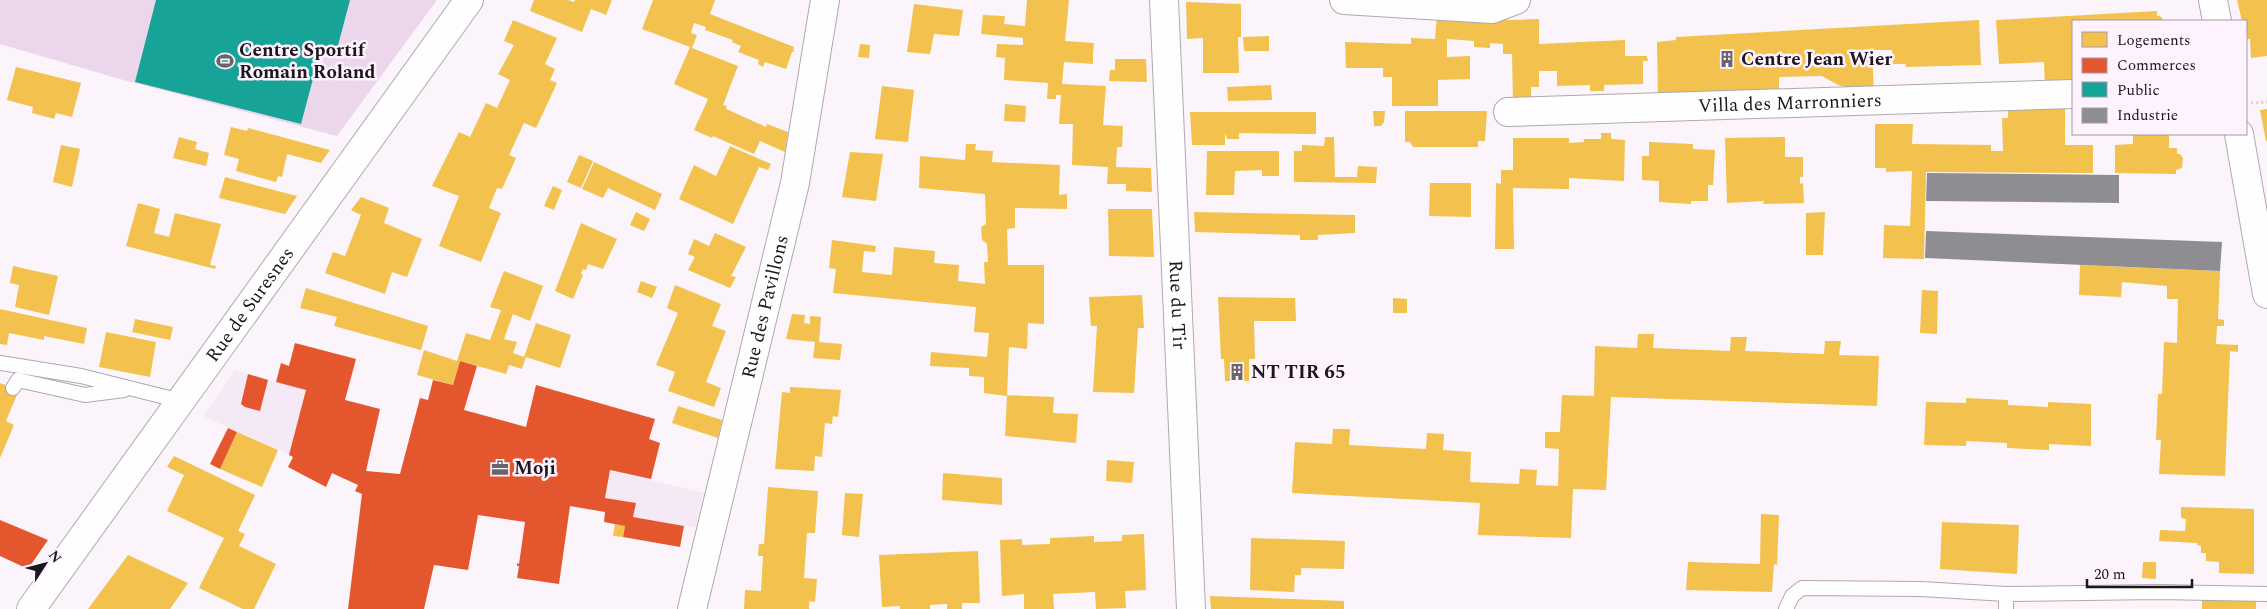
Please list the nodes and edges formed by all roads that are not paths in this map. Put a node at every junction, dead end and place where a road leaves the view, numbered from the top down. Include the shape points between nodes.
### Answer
1 (470, 0) edge
2 (825, 0) edge
3 (1164, 0) edge
4 (1344, 0) edge
5 (1516, 0) edge
6 (2213, 0) edge
7 (2217, 20) edge
8 (2072, 94) edge
9 (1508, 112) dead end
10 (2239, 135) edge
11 (2267, 294) edge
12 (0, 363) edge
13 (13, 388) dead end
14 (131, 389) junction
15 (180, 401) junction
16 (2006, 594) junction
17 (2267, 594) edge
18 (31, 609) edge
19 (692, 609) edge
20 (1191, 609) edge
21 (1786, 609) edge
22 (2006, 609) edge

1 - 15 street, Rue de Suresnes
2 - 19 street, Rue des Pavillons via 795,183
3 - 20 street, Rue du Tir
4 - 5 street via 1492,9
6 - 7 street
8 - 9 street, Villa des Marronniers
10 - 11 street
12 - 14 lane via 82,376
13 - 14 lane via 18,380 85,395
14 - 15 lane
15 - 18 street, Rue de Suresnes
16 - 17 lane
16 - 21 lane via 1802,588 1792,596
16 - 22 lane

